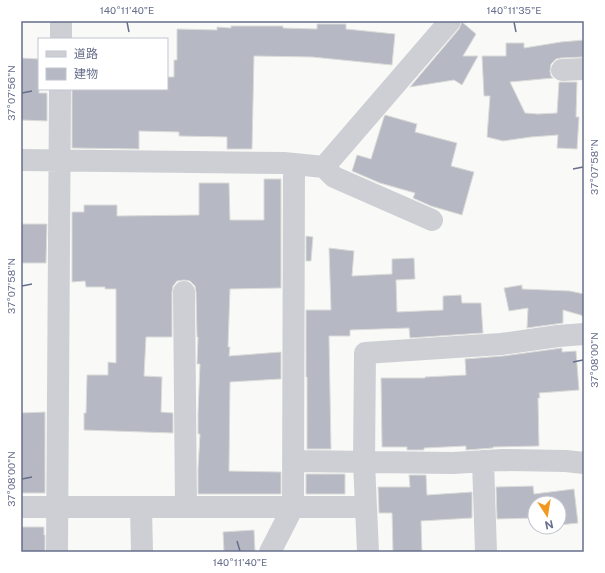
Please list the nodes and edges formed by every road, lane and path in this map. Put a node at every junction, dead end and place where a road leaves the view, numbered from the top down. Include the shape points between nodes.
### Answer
1 (61, 21) edge
2 (450, 21) edge
3 (61, 38) edge
4 (584, 69) edge
5 (562, 70) dead end
6 (60, 90) edge
7 (21, 160) edge
8 (60, 160) junction
9 (294, 164) junction
10 (324, 166) junction
11 (432, 220) dead end
12 (184, 292) dead end
13 (584, 334) edge
14 (294, 461) junction
15 (483, 461) junction
16 (364, 462) junction
17 (584, 463) edge
18 (21, 507) edge
19 (57, 507) junction
20 (141, 507) junction
21 (186, 507) junction
22 (293, 507) junction
23 (366, 507) junction
24 (57, 552) edge
25 (142, 552) edge
26 (270, 552) edge
27 (368, 552) edge
28 (486, 552) edge

1 - 3 street
2 - 10 street
4 - 5 street
6 - 8 street
7 - 8 street
8 - 9 street
8 - 19 street
9 - 10 street
9 - 14 street
10 - 11 street via 334,177
12 - 21 street
13 - 16 street via 501,344 365,354
14 - 16 street
14 - 22 street
15 - 16 street
15 - 17 street
15 - 28 street
16 - 23 street
18 - 19 street
19 - 20 street
19 - 24 street
20 - 21 street
20 - 25 street
21 - 22 street
22 - 23 street
22 - 26 street
23 - 27 street

